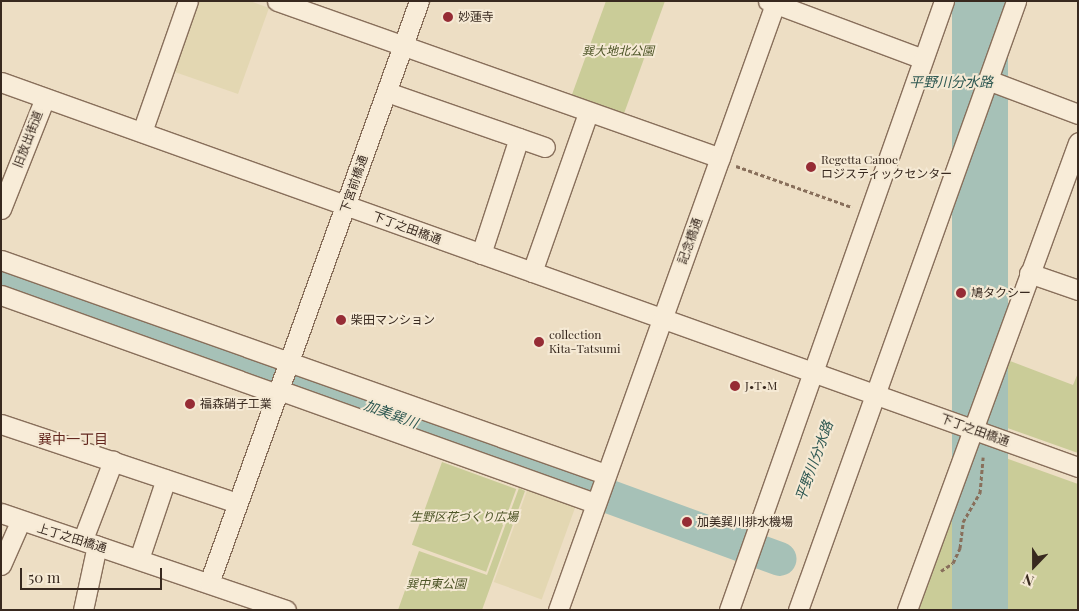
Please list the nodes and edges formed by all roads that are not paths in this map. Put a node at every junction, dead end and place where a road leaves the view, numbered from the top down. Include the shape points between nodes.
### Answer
1 (188, 1) edge
2 (277, 1) edge
3 (419, 1) edge
4 (944, 1) edge
5 (1016, 1) edge
6 (773, 2) edge
7 (402, 47) junction
8 (924, 59) junction
9 (988, 80) junction
10 (1, 82) edge
11 (386, 92) junction
12 (45, 98) junction
13 (588, 113) junction
14 (1078, 114) edge
15 (142, 132) junction
16 (519, 138) junction
17 (1078, 142) edge
18 (545, 146) dead end
19 (719, 159) junction
20 (347, 206) junction
21 (1, 208) edge
22 (481, 254) junction
23 (1, 260) edge
24 (532, 272) junction
25 (1029, 273) junction
26 (1078, 290) edge
27 (1, 296) edge
28 (662, 320) junction
29 (289, 363) junction
30 (814, 371) junction
31 (279, 390) junction
32 (873, 393) junction
33 (1, 424) edge
34 (972, 429) junction
35 (113, 461) junction
36 (1078, 467) edge
37 (166, 479) junction
38 (600, 489) junction
39 (237, 503) junction
40 (1, 513) edge
41 (20, 522) junction
42 (90, 542) junction
43 (139, 559) junction
44 (1, 565) edge
45 (209, 582) junction
46 (276, 608) edge
47 (83, 610) edge
48 (558, 610) edge
49 (729, 610) edge
50 (798, 610) edge
51 (907, 610) edge

1 - 15 street
2 - 7 street
3 - 7 street, 下宮前橋通
4 - 8 street
5 - 9 street
6 - 8 street
6 - 19 street, 記念橋通
7 - 11 street, 下宮前橋通
7 - 13 street
8 - 30 street
9 - 14 street
9 - 32 street
10 - 12 street, 下丁之田橋通
11 - 16 street
11 - 20 street, 下宮前橋通
12 - 15 street, 下丁之田橋通
12 - 21 street, 旧放出街道
13 - 19 street
13 - 24 street
15 - 20 street, 下丁之田橋通
16 - 18 street
16 - 22 street
17 - 25 street
19 - 28 street, 記念橋通
20 - 22 street, 下丁之田橋通
20 - 29 street, 下宮前橋通
22 - 24 street, 下丁之田橋通
23 - 29 street
24 - 28 street, 下丁之田橋通
25 - 26 street
25 - 34 street
27 - 31 street
28 - 30 street, 下丁之田橋通
28 - 38 street, 記念橋通
29 - 31 street, 下宮前橋通
29 - 38 street
30 - 32 street, 下丁之田橋通
30 - 49 street
31 - 38 street
31 - 39 street
32 - 34 street, 下丁之田橋通
32 - 50 street
33 - 35 street
34 - 36 street, 下丁之田橋通
34 - 51 street
35 - 37 street
35 - 42 street
37 - 39 street
37 - 43 street
38 - 48 street, 記念橋通
39 - 45 street
40 - 41 street, 上丁之田橋通
41 - 42 street, 上丁之田橋通
41 - 44 street
42 - 43 street, 上丁之田橋通
42 - 47 street
43 - 45 street, 上丁之田橋通
45 - 46 street, 上丁之田橋通

